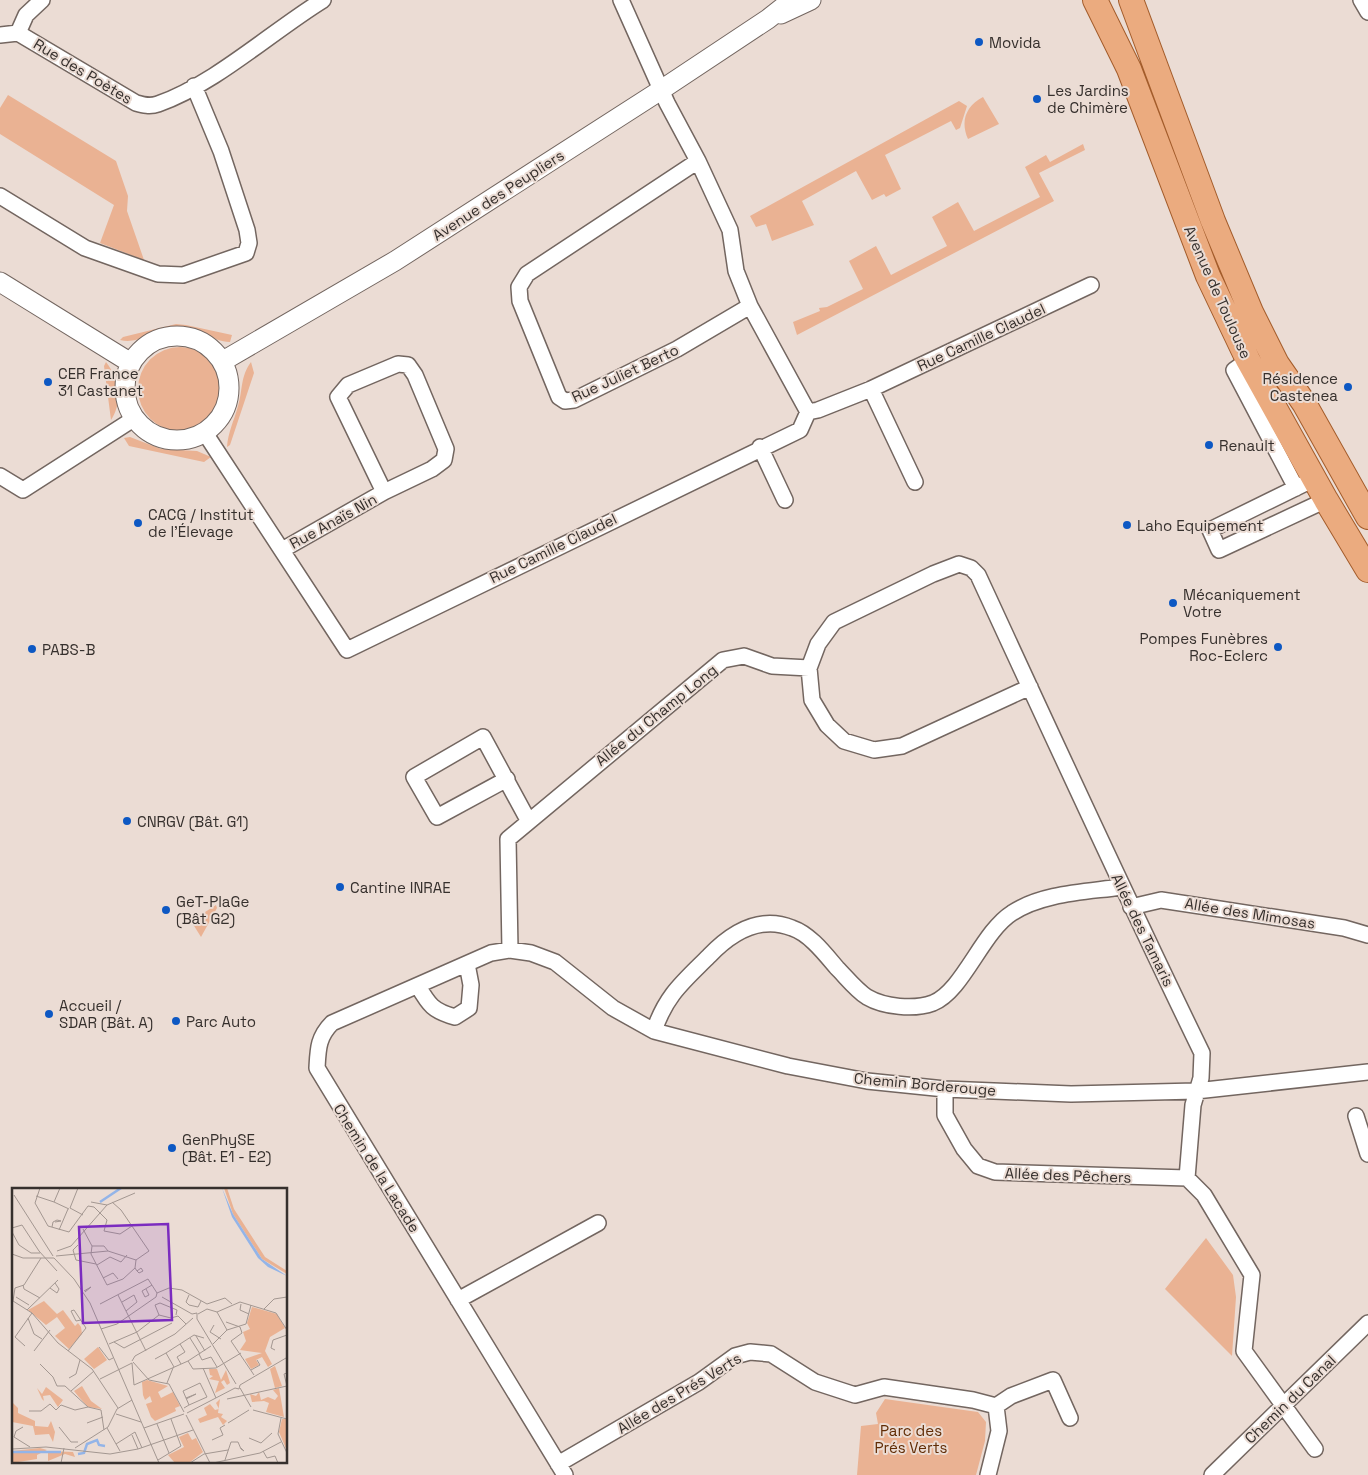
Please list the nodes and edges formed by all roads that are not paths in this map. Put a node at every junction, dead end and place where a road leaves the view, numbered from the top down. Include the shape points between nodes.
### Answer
1 (42, 0) edge
2 (323, 0) edge
3 (621, 0) edge
4 (792, 0) edge
5 (811, 0) edge
6 (1095, 0) edge
7 (1131, 0) edge
8 (1361, 0) edge
9 (1368, 12) edge
10 (768, 19) junction
11 (18, 33) junction
12 (0, 35) edge
13 (194, 86) junction
14 (661, 90) junction
15 (698, 161) junction
16 (0, 196) edge
17 (0, 282) edge
18 (1091, 285) dead end
19 (750, 306) junction
20 (223, 361) junction
21 (131, 363) junction
22 (871, 388) junction
23 (808, 412) junction
24 (135, 418) junction
25 (204, 433) junction
26 (760, 447) junction
27 (1336, 462) junction
28 (5, 479) edge
29 (916, 482) dead end
30 (1305, 483) junction
31 (384, 492) junction
32 (1330, 498) junction
33 (785, 500) dead end
34 (1366, 513) edge
35 (282, 550) junction
36 (1368, 570) edge
37 (809, 668) junction
38 (1030, 687) junction
39 (507, 779) junction
40 (528, 820) junction
41 (1121, 887) junction
42 (1131, 907) junction
43 (1368, 935) edge
44 (510, 950) junction
45 (467, 964) junction
46 (418, 986) junction
47 (654, 1031) junction
48 (1368, 1072) edge
49 (945, 1089) junction
50 (1196, 1091) junction
51 (1356, 1116) dead end
52 (1368, 1154) edge
53 (1187, 1178) junction
54 (598, 1223) dead end
55 (458, 1300) junction
56 (1368, 1323) edge
57 (1282, 1405) junction
58 (996, 1406) junction
59 (1070, 1418) dead end
60 (1315, 1449) dead end
61 (561, 1470) edge
62 (988, 1475) edge
63 (1212, 1475) edge

1 - 11 street via 26,15
2 - 13 street, Rue des Poètes
3 - 14 street
4 - 10 street, Avenue des Peupliers
5 - 10 street, Avenue des Peupliers
6 - 30 main road, Avenue de Toulouse via 1129,69 1241,365
7 - 27 main road, Avenue de Toulouse via 1213,221 1251,312 1277,364 1304,403
8 - 9 street
10 - 14 street, Avenue des Peupliers
11 - 12 street, Rue des Poètes
11 - 13 street, Rue des Poètes via 136,103 157,105
13 - 16 street via 221,151 247,230 249,243 246,254 183,275 158,274 85,248
14 - 15 street
14 - 20 street, Avenue des Peupliers via 395,262
15 - 19 street via 730,230 736,271
15 - 19 street, Rue Juliet Berto via 527,274 519,287 520,301 559,397 565,401 574,400 678,349
17 - 21 street
18 - 22 street, Rue Camille Claudel
19 - 23 street
20 - 21 street via 202,342 174,336 156,341
20 - 25 street via 229,381 229,398 222,416
21 - 24 street via 126,382 128,406
22 - 23 street, Rue Camille Claudel
22 - 29 street
23 - 26 street, Rue Camille Claudel via 800,430
24 - 25 street via 151,433 165,439 184,440
24 - 28 street via 23,490
25 - 35 street
26 - 33 street
26 - 35 street, Rue Camille Claudel via 347,650
27 - 32 main road via 1339,478
27 - 34 main road, Avenue de Toulouse
30 - 32 main road, Avenue de Toulouse
30 - 32 street via 1210,530 1219,550
31 - 31 street, Rue Anaïs Nin via 444,460 446,449 408,365 398,364 348,385 338,397
31 - 35 street, Rue Anaïs Nin
32 - 34 main road via 1346,498
32 - 36 main road, Avenue de Toulouse
37 - 38 street via 812,700 827,725 844,741 874,750 902,746
37 - 38 street via 818,644 834,622 959,564 971,568 978,575
37 - 40 street, Allée du Champ Long via 772,666 744,656 723,660
38 - 41 street, Allée des Tamaris
39 - 39 street via 484,736 414,777 437,817
39 - 40 street
40 - 44 street, Allée du Champ Long via 508,839
41 - 42 street, Allée des Tamaris
41 - 47 street via 1043,899 1012,913 994,929 948,992 934,1002 920,1006 888,1005 866,997 812,941 793,928 770,924 747,927 724,940 670,995
42 - 43 street, Allée des Mimosas via 1161,900 1344,928
42 - 50 street, Allée des Tamaris via 1202,1053 1201,1078
44 - 45 street, Chemin de la Lacade via 491,953
44 - 47 street, Chemin Borderouge via 531,953 555,962 612,1008
45 - 46 street, Chemin de la Lacade
45 - 46 street via 471,985 468,1008 455,1017 438,1013
46 - 55 street, Chemin de la Lacade via 332,1023 318,1044 317,1068
47 - 49 street, Chemin Borderouge via 788,1066 866,1081
48 - 50 street, Chemin Borderouge
49 - 50 street, Chemin Borderouge via 1071,1094
49 - 53 street, Allée des Pêchers via 945,1115 964,1149 978,1166 995,1172
50 - 53 street, Allée des Tamaris
51 - 52 street
53 - 57 street via 1204,1195 1252,1275 1244,1351
54 - 55 street
55 - 61 street, Chemin de la Lacade
56 - 57 street, Chemin du Canal
57 - 60 street
57 - 63 street, Chemin du Canal
58 - 59 street via 1011,1396 1053,1380
58 - 61 street, Allée des Prés Verts via 884,1387 855,1395 815,1382 770,1354 750,1352 736,1356
58 - 62 street via 999,1431

